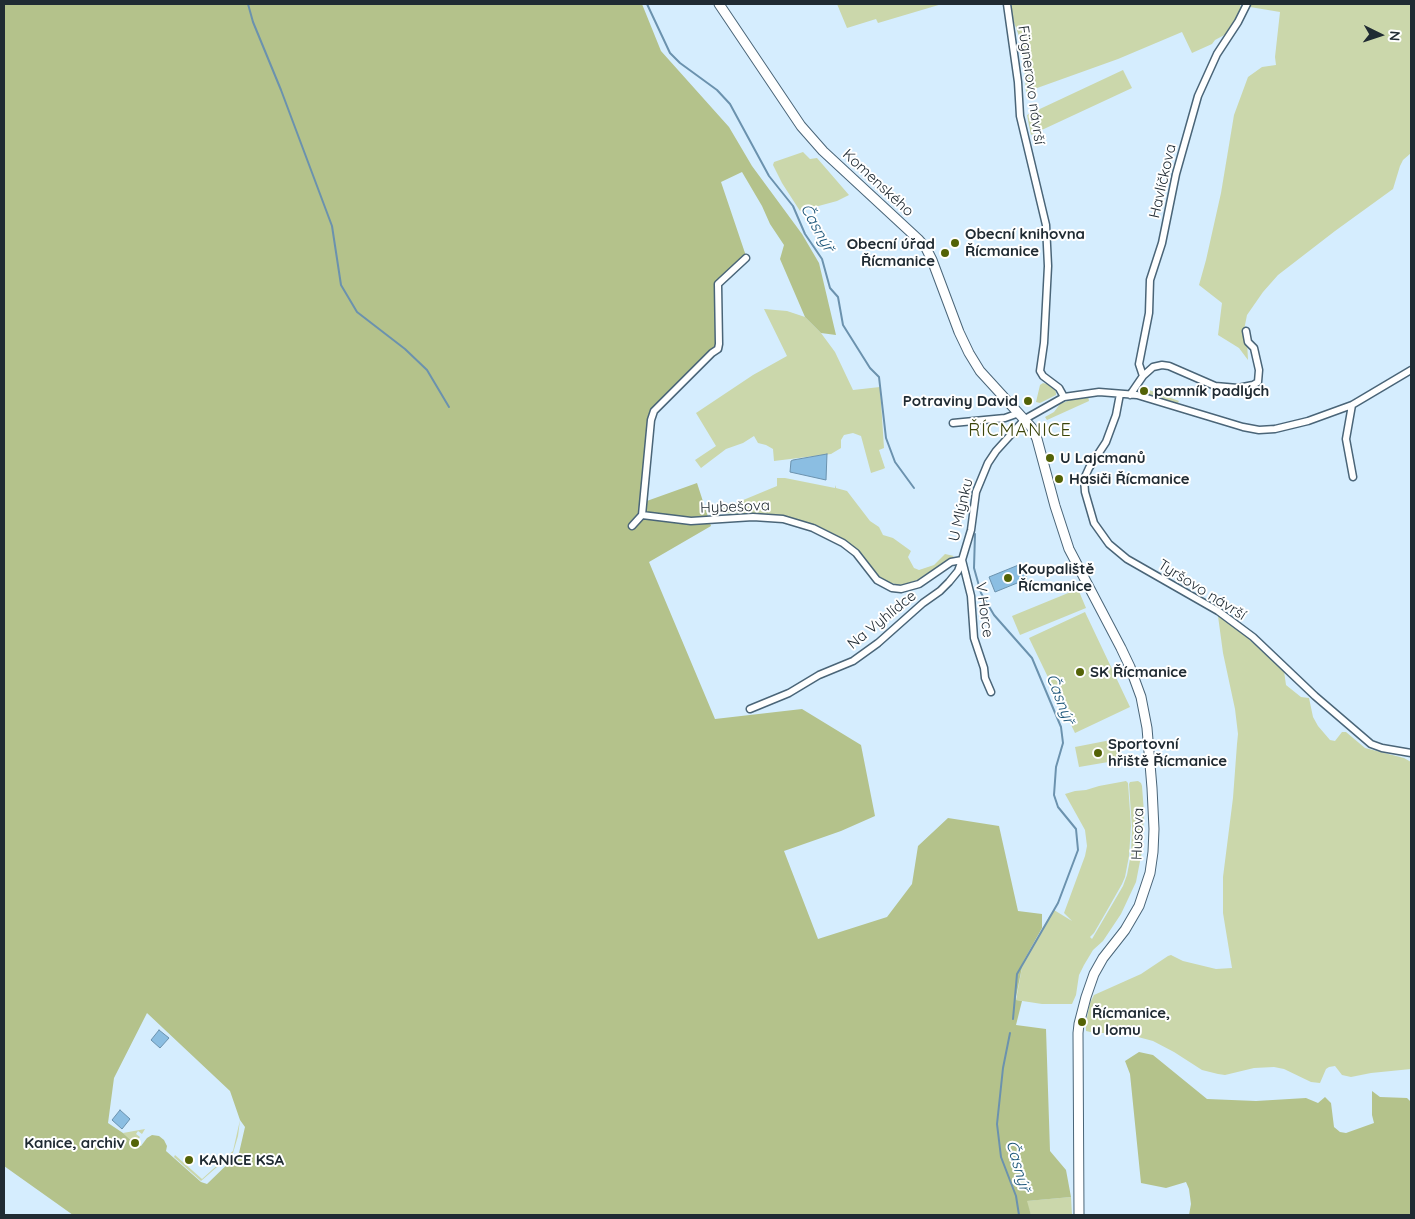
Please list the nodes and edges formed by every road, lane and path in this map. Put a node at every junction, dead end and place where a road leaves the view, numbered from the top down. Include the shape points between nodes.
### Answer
1 (719, 4) edge
2 (1007, 4) edge
3 (1247, 4) edge
4 (746, 258) dead end
5 (1246, 331) dead end
6 (1411, 370) edge
7 (1143, 376) junction
8 (1120, 394) junction
9 (1130, 395) junction
10 (1064, 397) junction
11 (1352, 406) junction
12 (1022, 416) junction
13 (953, 423) dead end
14 (1353, 477) dead end
15 (642, 515) junction
16 (632, 526) dead end
17 (962, 560) junction
18 (991, 692) dead end
19 (750, 709) dead end
20 (1411, 753) edge
21 (1078, 1215) edge

1 - 12 main road, Komenského via 801,126 823,151 926,248 969,353 980,371
2 - 10 street, Fügnerovo návrší via 1020,116 1046,225 1047,302 1040,371
3 - 7 street, Havlíčkova via 1217,54 1198,96 1176,174 1162,243 1150,280 1149,313 1139,364
4 - 15 street via 718,284 718,350 654,411
5 - 7 street via 1259,370 1258,382 1253,385 1238,388 1215,386 1162,365 1153,367
6 - 11 street
7 - 9 street
8 - 9 street
8 - 10 street via 1099,392
8 - 20 street, Tyršovo návrší via 1106,442 1084,479 1094,523 1109,544 1127,559 1218,611 1253,637 1371,744
9 - 11 street via 1259,430 1290,426
10 - 12 street
11 - 14 street via 1346,439
12 - 13 street
12 - 17 street, U Mlýnku via 981,477
12 - 21 main road, Husova via 1037,439 1069,549 1136,682 1147,728 1153,809 1150,873 1139,906 1094,974 1079,1024
15 - 16 street
15 - 17 street, Hybešova via 691,521 753,517 783,519 826,533 843,543 856,553 877,580 892,588 919,584 951,562
17 - 18 street, V Horce via 971,596 974,638
17 - 19 street, Na Vyhlídce via 958,571 944,586 853,661

